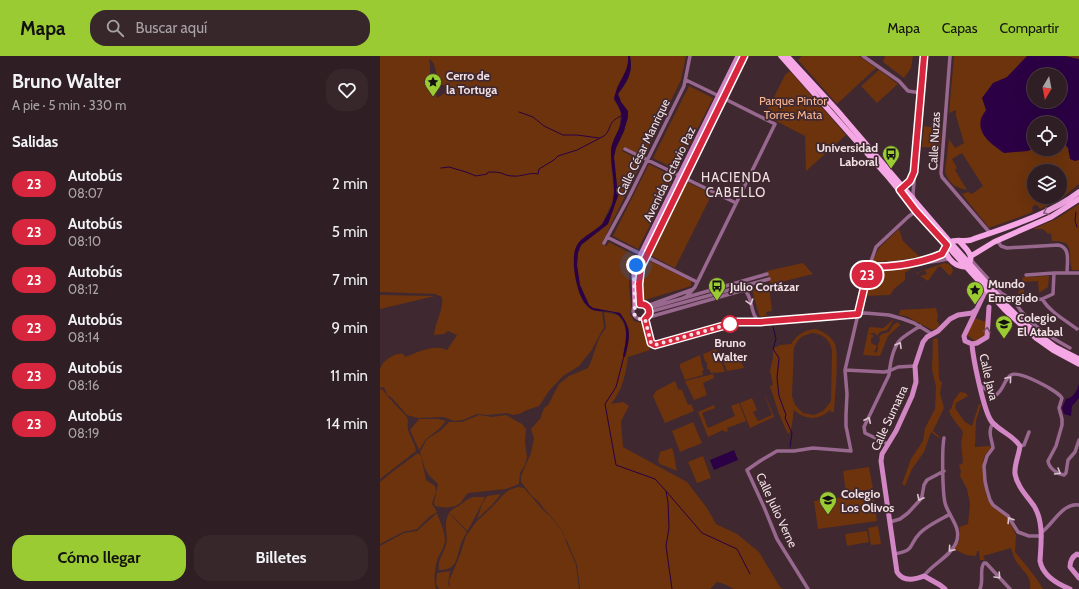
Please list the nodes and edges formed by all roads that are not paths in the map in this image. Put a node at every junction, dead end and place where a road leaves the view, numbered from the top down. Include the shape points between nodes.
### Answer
1 (690, 56) edge
2 (738, 56) edge
3 (744, 56) edge
4 (781, 56) edge
5 (787, 56) edge
6 (863, 56) edge
7 (924, 56) edge
8 (950, 56) edge
9 (686, 80) junction
10 (921, 93) junction
11 (721, 97) junction
12 (625, 149) dead end
13 (648, 160) junction
14 (914, 172) junction
15 (682, 176) junction
16 (902, 187) junction
17 (1079, 192) edge
18 (913, 193) junction
19 (1079, 198) edge
20 (915, 201) junction
21 (736, 203) junction
22 (916, 211) junction
23 (990, 233) junction
24 (607, 238) junction
25 (997, 240) junction
26 (960, 242) junction
27 (604, 243) dead end
28 (947, 246) junction
29 (643, 255) junction
30 (949, 259) junction
31 (921, 262) junction
32 (969, 262) junction
33 (869, 267) junction
34 (1054, 273) junction
35 (1067, 273) junction
36 (1079, 273) edge
37 (767, 274) dead end
38 (1026, 275) dead end
39 (769, 279) dead end
40 (697, 282) junction
41 (693, 289) junction
42 (986, 290) junction
43 (683, 298) junction
44 (1000, 298) junction
45 (1042, 299) junction
46 (1014, 300) junction
47 (980, 303) junction
48 (638, 305) junction
49 (989, 308) junction
50 (648, 309) junction
51 (976, 310) junction
52 (858, 314) junction
53 (966, 315) junction
54 (754, 317) junction
55 (646, 318) junction
56 (750, 321) junction
57 (971, 321) junction
58 (760, 322) junction
59 (920, 326) junction
60 (1077, 329) dead end
61 (932, 334) junction
62 (972, 344) junction
63 (1070, 348) dead end
64 (1079, 360) edge
65 (1079, 364) edge
66 (915, 366) junction
67 (845, 370) junction
68 (889, 372) junction
69 (981, 386) junction
70 (993, 423) junction
71 (1029, 432) dead end
72 (944, 438) dead end
73 (1079, 440) edge
74 (888, 444) junction
75 (1020, 446) junction
76 (944, 470) junction
77 (1079, 504) edge
78 (950, 514) junction
79 (890, 522) junction
80 (1042, 534) junction
81 (894, 554) junction
82 (1079, 555) edge
83 (924, 576) junction
84 (1079, 578) edge
85 (1059, 588) edge
86 (808, 589) edge
87 (945, 589) edge
88 (980, 589) edge
89 (1010, 589) edge
90 (1070, 589) edge

1 - 9 street, Calle César Manrique
2 - 11 street, Avenida Octavio Paz
3 - 11 street, Avenida Octavio Paz
4 - 16 main road
5 - 16 main road
6 - 10 street via 899,81 908,91
7 - 10 street
8 - 23 street, Calle Nuzas via 941,173
9 - 11 street
9 - 13 street, Calle César Manrique
10 - 14 street
11 - 15 street, Avenida Octavio Paz
11 - 21 street via 775,124
12 - 13 street
13 - 15 street
13 - 24 street, Calle César Manrique
14 - 16 street via 910,181
14 - 18 street
15 - 21 street
15 - 29 street, Avenida Octavio Paz
16 - 18 street via 911,188
16 - 20 main road
16 - 22 main road
17 -> 23 main road via 1049,211
18 - 20 street
19 - 25 main road via 1052,216
20 - 28 main road
21 - 40 street
22 - 28 main road
22 - 33 street, Calle Julio Verne via 876,247
23 - 26 main road
24 - 27 street, Calle César Manrique
24 - 29 street
25 - 32 main road
25 - 35 street via 1001,246 1007,248 1064,246 1067,250
26 - 28 main road via 956,241
26 - 32 main road via 969,252
28 - 30 main road
28 - 31 street via 942,254
28 - 32 main road
29 - 40 street
29 - 48 street, Avenida Octavio Paz via 634,274
30 - 31 street via 934,263
30 - 32 main road via 958,266
31 - 33 street
32 - 42 main road
32 - 44 main road
33 - 52 street, Calle Julio Verne
34 - 35 street
34 - 38 street
34 - 45 street via 1053,294
35 - 36 street
37 - 43 street
39 - 50 street
40 - 41 street
41 - 43 street
41 - 50 street
42 - 44 main road
42 - 47 street
43 - 50 street
44 - 46 street
44 - 46 street
44 - 49 street
44 - 64 main road via 1039,335
44 - 65 main road via 1019,324 1053,350
45 - 46 street
45 - 60 street via 1053,312
46 - 63 street via 1017,307 1033,323
47 - 49 street
47 - 51 street
48 - 50 street
48 - 55 street via 633,311 634,316 640,320
62 -> 49 street, Calle Java via 987,336
50 - 55 street
51 - 53 street, Calle Sumatra
51 - 57 street
52 - 58 street
52 - 59 street via 889,315
52 - 67 street, Calle Julio Verne
53 - 57 street via 970,316
53 - 61 street, Calle Sumatra via 950,319
55 -> 54 street via 744,290 748,292
54 - 56 street
54 - 58 street
55 - 56 street via 651,343 655,345 737,322
56 - 58 street
57 - 62 street via 964,336 965,341
59 - 61 street
68 -> 59 street via 898,344
61 - 66 street, Calle Sumatra via 923,342
62 - 69 street, Calle Java
66 - 68 street via 898,367
66 - 74 street, Calle Sumatra via 916,382 912,396
67 - 68 street
67 - 86 street, Calle Julio Verne via 848,394 846,426 852,451 818,448 777,451 747,470 777,539
74 -> 68 street via 867,434 864,427
69 - 70 street, Calle Java via 987,412
69 -> 73 street via 996,395 1002,391 1009,376 1017,374 1060,395 1062,426 1048,461 1050,467 1059,474 1066,473 1068,460 1075,452
70 - 75 street via 1013,437
80 -> 70 street via 1029,536 1018,532 1008,516 990,500 984,466 993,448 990,433
71 - 75 street via 1024,445
72 - 76 street
74 - 79 street, Calle Sumatra via 881,461
75 - 80 street via 1016,477 1035,508
76 - 78 street via 944,502
76 -> 79 street via 927,480 920,500 908,513
77 - 80 street via 1068,506
78 - 81 street via 920,533 910,549
78 -> 83 street via 958,528 956,544
79 - 81 street, Calle Sumatra
80 - 85 street via 1041,565
81 - 83 street, Calle Sumatra via 897,572 902,578
82 - 84 street via 1073,556 1070,567
83 - 87 street
85 - 90 street
88 -> 89 street via 983,581 981,567 984,563

